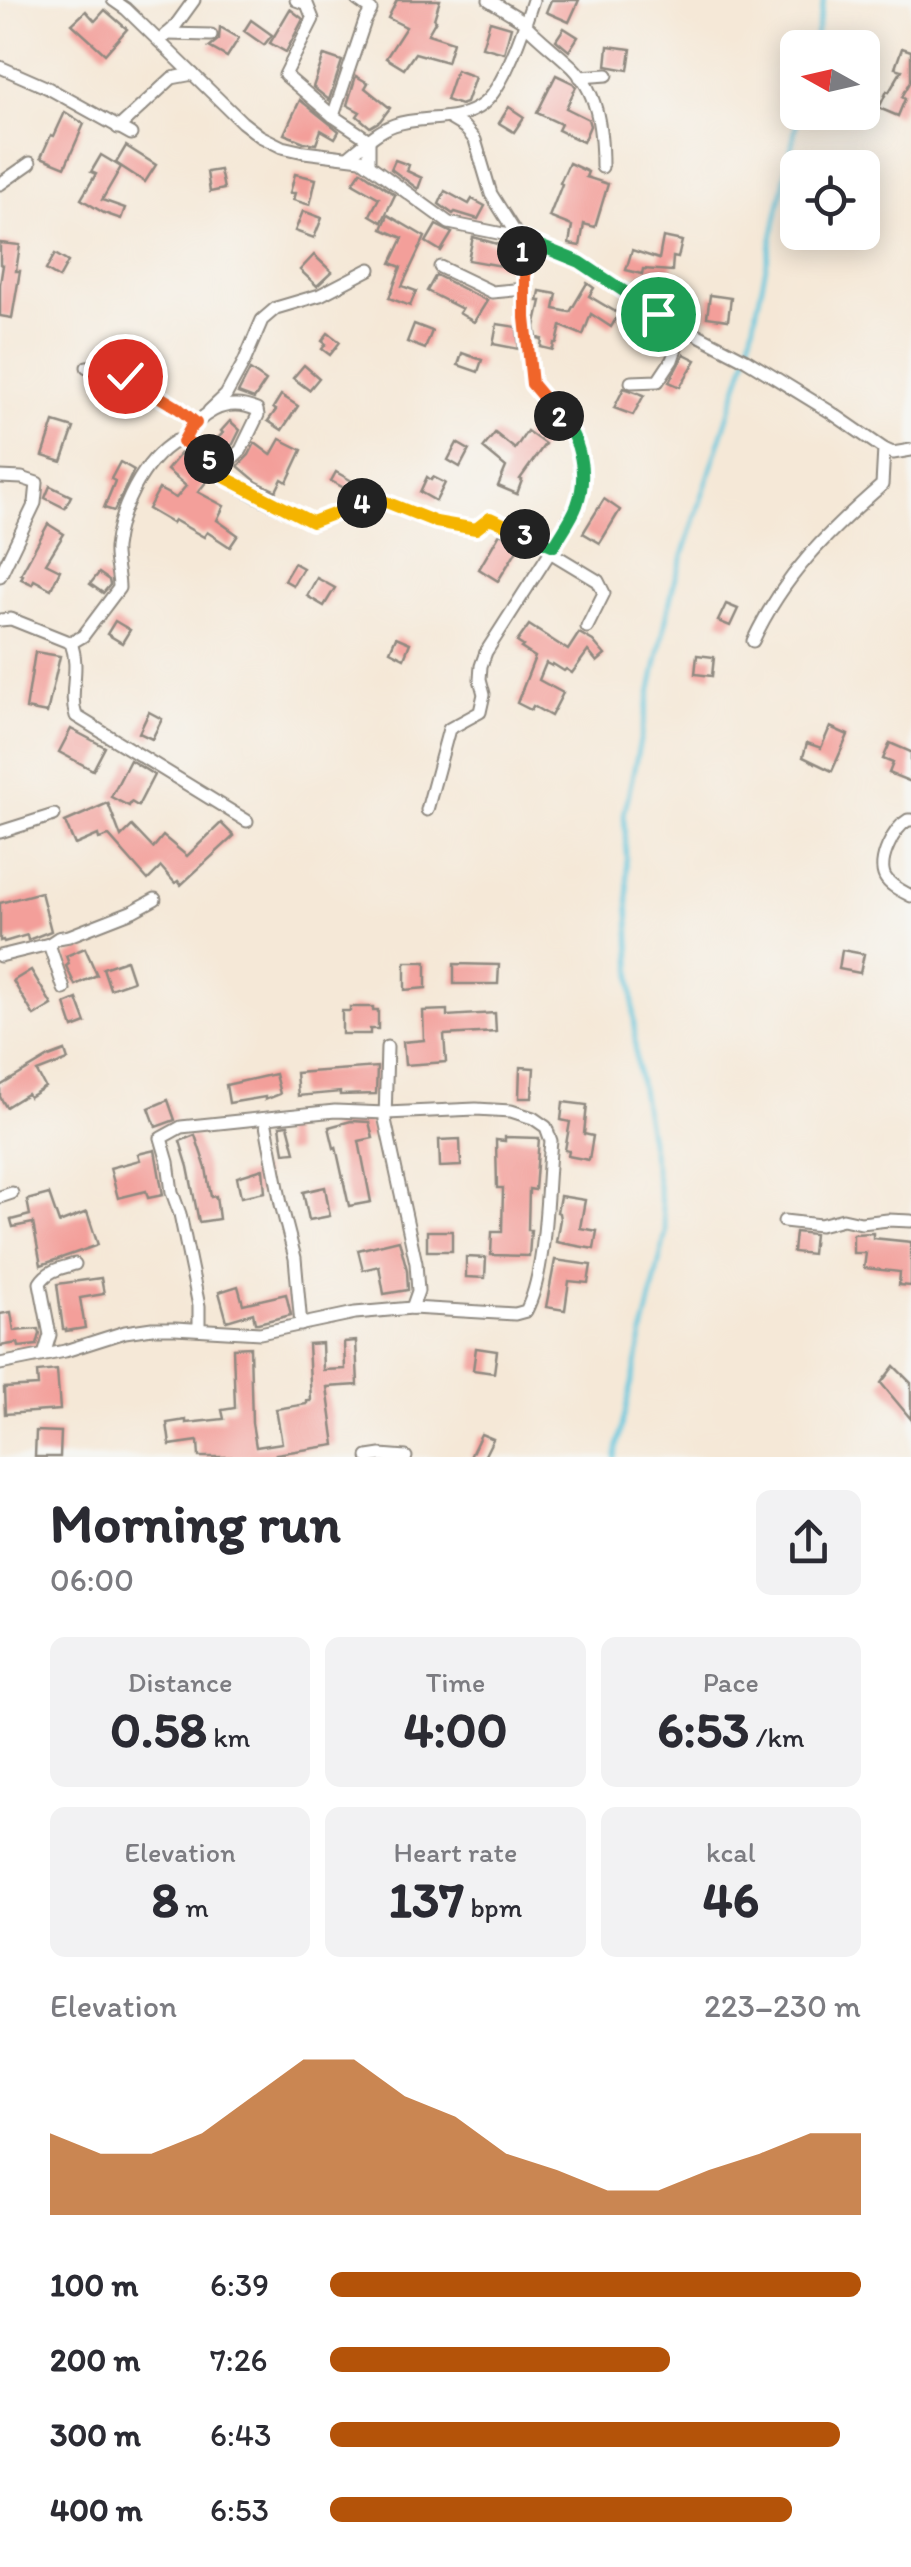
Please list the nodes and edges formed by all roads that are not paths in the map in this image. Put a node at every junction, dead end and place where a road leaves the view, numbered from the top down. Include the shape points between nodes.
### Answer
1 (113, 0) edge
2 (194, 0) edge
3 (356, 0) edge
4 (489, 0) edge
5 (533, 0) edge
6 (307, 1) edge
7 (375, 5) edge
8 (525, 23) junction
9 (211, 34) dead end
10 (163, 38) junction
11 (0, 67) edge
12 (193, 74) junction
13 (607, 75) dead end
14 (580, 78) junction
15 (333, 116) junction
16 (449, 118) junction
17 (118, 128) junction
18 (131, 134) dead end
19 (369, 140) junction
20 (349, 156) junction
21 (30, 163) dead end
22 (368, 165) junction
23 (602, 167) dead end
24 (0, 184) edge
25 (518, 237) junction
26 (440, 267) dead end
27 (370, 269) dead end
28 (525, 289) junction
29 (684, 326) junction
30 (87, 367) dead end
31 (631, 382) dead end
32 (209, 411) junction
33 (196, 423) junction
34 (183, 442) junction
35 (884, 449) junction
36 (911, 450) edge
37 (220, 470) junction
38 (0, 477) edge
39 (552, 549) junction
40 (0, 576) edge
41 (0, 620) edge
42 (587, 627) dead end
43 (754, 641) dead end
44 (71, 642) junction
45 (426, 810) dead end
46 (54, 814) dead end
47 (911, 820) edge
48 (247, 821) dead end
49 (0, 832) edge
50 (911, 896) edge
51 (155, 900) dead end
52 (49, 944) junction
53 (0, 956) edge
54 (64, 988) dead end
55 (387, 1047) dead end
56 (386, 1113) junction
57 (264, 1120) junction
58 (784, 1221) dead end
59 (911, 1221) edge
60 (74, 1264) dead end
61 (412, 1308) junction
62 (301, 1325) junction
63 (200, 1329) junction
64 (44, 1355) junction
65 (0, 1364) edge
66 (368, 1457) edge
67 (406, 1457) edge

1 - 10 street
2 - 10 street
3 - 7 street
4 - 8 street
5 - 8 street
6 - 15 street via 313,19 285,75
7 - 15 street
8 - 14 street
8 - 16 street via 484,104
9 - 10 street
10 - 12 street
11 - 17 street
12 - 17 street via 172,78
12 - 20 street via 260,136 304,152
13 - 14 street
14 - 23 street via 598,118
15 - 19 street
16 - 19 street via 395,124
16 - 25 street via 475,140 491,194
17 - 18 street
19 - 20 street
19 - 22 street
20 - 22 street
21 - 24 street
22 - 25 street via 449,223
25 - 28 street
25 - 29 street via 580,262
26 - 28 street via 492,292
27 - 32 street via 262,320 226,394
28 - 39 street via 532,384 566,423 580,452 577,504
29 - 31 street via 658,381
29 - 35 street
30 - 33 street via 106,365
32 - 33 street
32 - 37 street via 250,406 258,415 241,450
33 - 34 street
34 - 37 street
34 - 44 street via 171,444 139,482 116,546 119,588
35 - 36 street
35 - 43 street via 882,485 821,540 766,612
37 - 39 street via 312,522 376,498 436,522 476,529 490,518
38 - 40 street via 37,483 35,503
39 - 42 street via 604,592
39 - 45 street via 486,652 480,712 449,728
41 - 44 street
44 - 48 street via 76,716
46 - 49 street
47 - 50 street via 900,824 882,867 892,886
51 - 52 street
52 - 53 street
52 - 54 street
55 - 56 street
56 - 57 street
56 - 61 street via 416,1264
56 - 61 street via 511,1112 546,1127 550,1141 544,1234 526,1311
57 - 62 street via 295,1258
57 - 63 street via 182,1127 161,1138
58 - 59 street
60 - 64 street via 40,1283 50,1335
61 - 62 street
62 - 63 street via 260,1334
63 - 64 street via 125,1332
64 - 65 street
66 - 67 street

